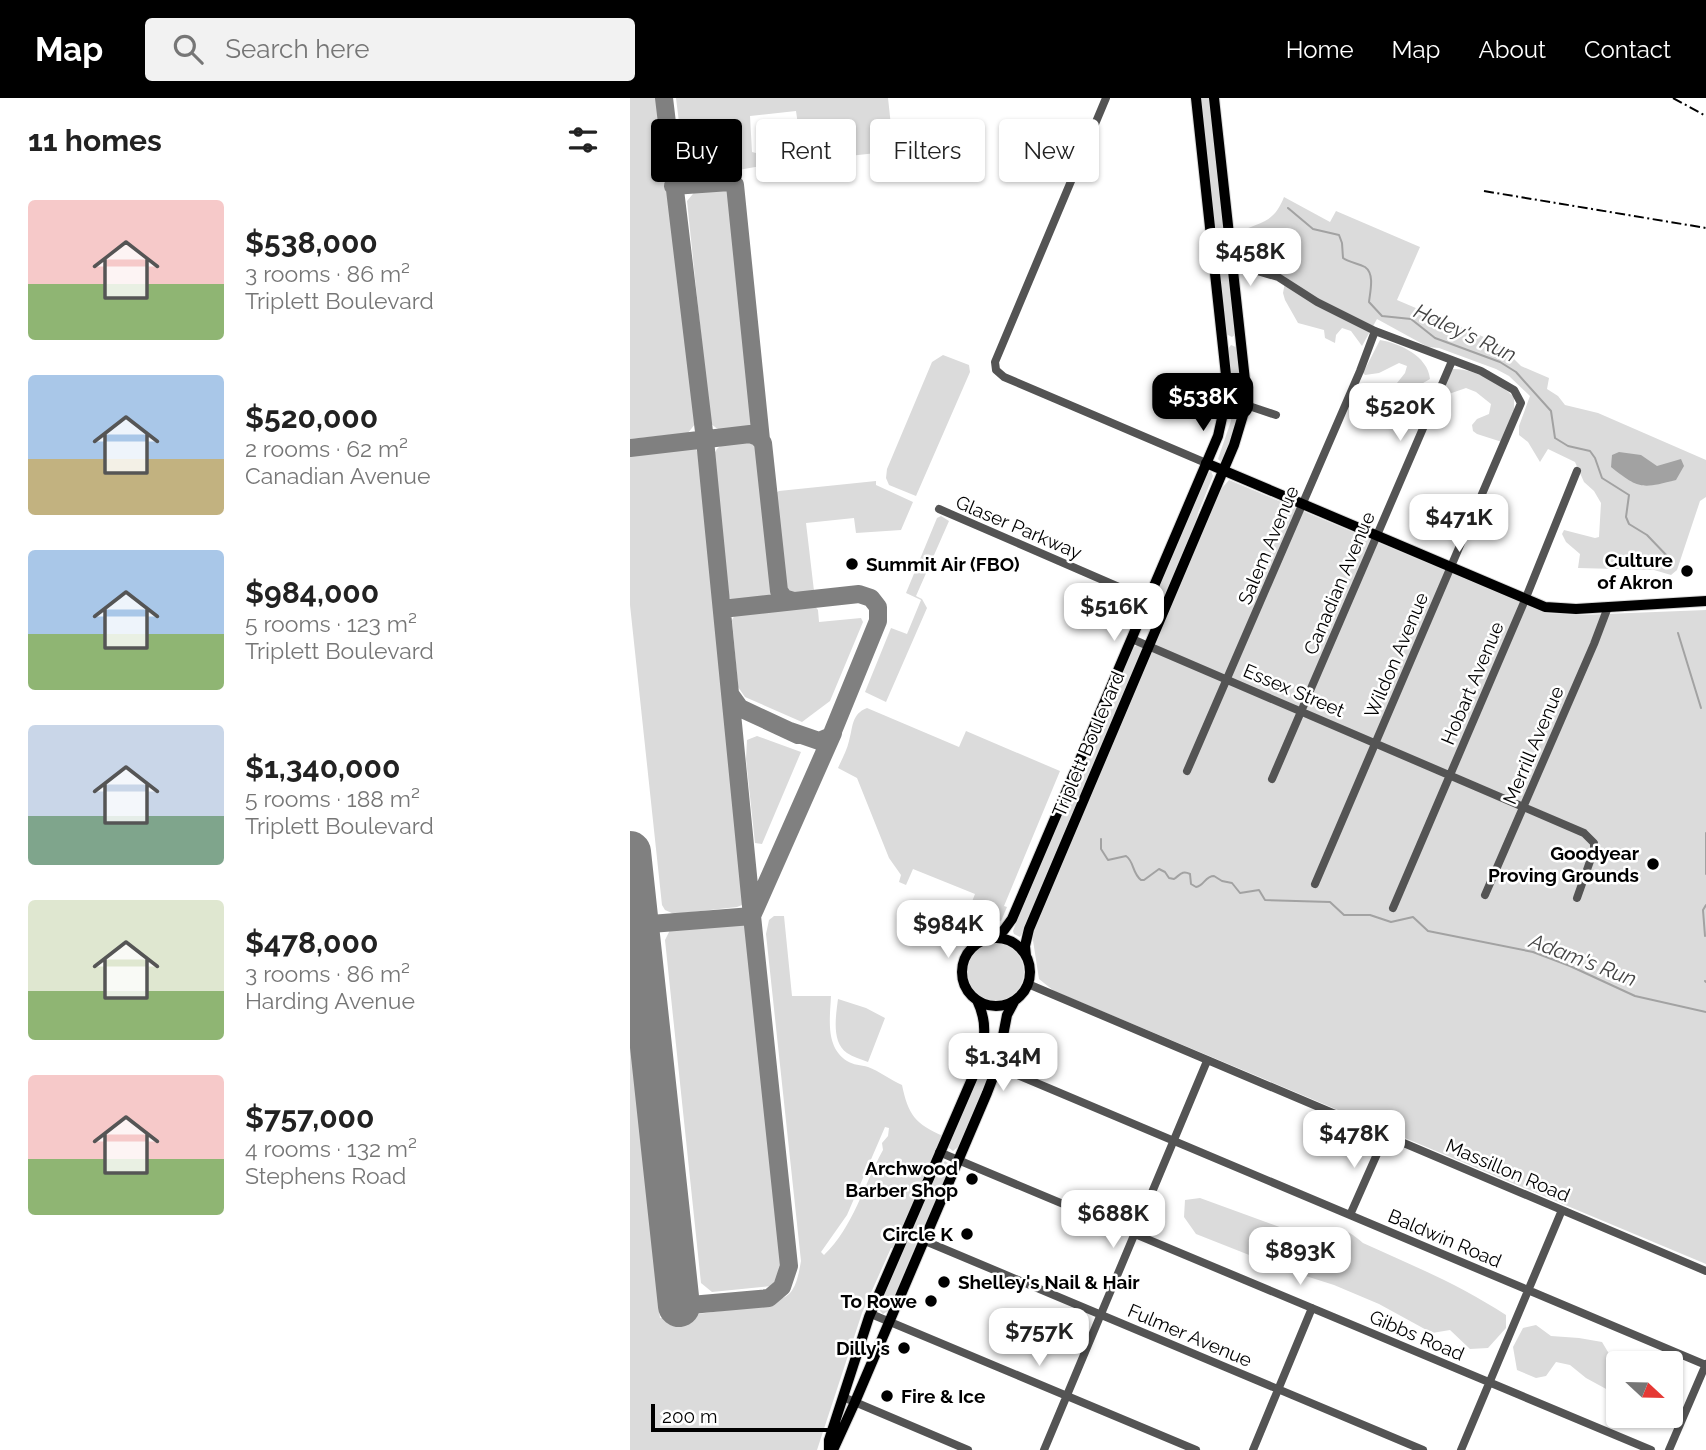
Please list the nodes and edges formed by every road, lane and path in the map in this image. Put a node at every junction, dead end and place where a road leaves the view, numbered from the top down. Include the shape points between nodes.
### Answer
1 (1106, 98) edge
2 (1196, 98) edge
3 (1214, 98) edge
4 (1213, 258) junction
5 (1231, 263) junction
6 (1375, 331) junction
7 (1452, 361) junction
8 (1246, 405) junction
9 (1276, 415) dead end
10 (1206, 463) junction
11 (1223, 471) junction
12 (1577, 471) dead end
13 (1302, 504) junction
14 (939, 509) dead end
15 (1376, 536) junction
16 (1451, 568) junction
17 (1706, 588) edge
18 (1149, 600) junction
19 (1525, 600) junction
20 (1704, 601) edge
21 (1165, 607) junction
22 (1608, 607) junction
23 (1132, 639) junction
24 (1149, 645) junction
25 (1227, 678) junction
26 (1302, 710) junction
27 (1376, 742) junction
28 (1187, 771) dead end
29 (1450, 774) junction
30 (1272, 779) dead end
31 (1524, 807) junction
32 (1315, 884) dead end
33 (1485, 895) dead end
34 (1577, 898) dead end
35 (1393, 908) dead end
36 (991, 938) junction
37 (1026, 956) junction
38 (1028, 984) junction
39 (976, 1000) junction
40 (1015, 1000) junction
41 (978, 1061) junction
42 (1207, 1061) junction
43 (998, 1067) junction
44 (1385, 1136) junction
45 (1173, 1142) junction
46 (939, 1152) junction
47 (959, 1159) junction
48 (1562, 1210) junction
49 (1350, 1215) junction
50 (906, 1233) junction
51 (1136, 1233) junction
52 (924, 1240) junction
53 (1706, 1270) edge
54 (1528, 1290) junction
55 (1312, 1308) junction
56 (871, 1314) junction
57 (1101, 1314) junction
58 (889, 1321) junction
59 (1706, 1365) edge
60 (1490, 1381) junction
61 (1278, 1389) junction
62 (1066, 1395) junction
63 (843, 1397) junction
64 (855, 1402) junction
65 (831, 1450) edge
66 (968, 1450) edge
67 (1044, 1450) edge
68 (1196, 1450) edge
69 (1252, 1450) edge
70 (1423, 1450) edge
71 (1461, 1450) edge
72 (1651, 1450) edge
73 (1670, 1450) edge

1 - 10 street via 995,362 997,371
2 - 4 main road, Triplett Boulevard
3 - 5 main road, Triplett Boulevard
4 - 5 street
4 - 10 main road, Triplett Boulevard via 1226,400
5 - 6 street via 1285,281
5 - 8 main road, Triplett Boulevard
6 - 7 street
6 - 13 street, Salem Avenue
7 - 15 street, Canadian Avenue
7 - 16 street, Wildon Avenue via 1494,377 1520,399 1519,411
8 - 9 street
8 - 11 main road, Triplett Boulevard
10 - 11 main road
10 - 18 main road, Triplett Boulevard
11 - 13 main road
11 - 21 main road, Triplett Boulevard
12 - 19 street, Hobart Avenue
13 - 15 main road
13 - 25 street, Salem Avenue
14 - 18 street, Glaser Parkway
15 - 16 main road
15 - 26 street, Canadian Avenue
16 - 19 main road
16 - 27 street, Wildon Avenue
17 - 20 main road
18 - 21 street, Glaser Parkway
18 - 23 main road, Triplett Boulevard
19 - 22 main road via 1555,609
19 - 29 street, Hobart Avenue
20 - 22 main road
21 - 24 main road, Triplett Boulevard
22 - 31 street, Merrill Avenue
23 - 24 street, Essex Street
23 - 36 main road, Triplett Boulevard via 1011,922
24 - 25 street, Essex Street
24 - 37 main road, Triplett Boulevard via 1029,929
25 - 26 street, Essex Street
25 - 28 street, Salem Avenue
26 - 27 street, Essex Street
26 - 30 street, Canadian Avenue
27 - 29 street, Essex Street
27 - 32 street, Wildon Avenue
29 - 31 street, Essex Street
29 - 35 street, Hobart Avenue
31 - 33 street, Merrill Avenue
31 - 34 street, Essex Street via 1575,828 1594,843
36 - 37 main road via 1011,941
36 - 39 main road via 973,946 963,963 963,983
37 - 38 main road
38 - 40 main road
38 - 42 street, Massillon Road
39 - 40 main road via 993,1006
39 - 41 main road via 985,1023
40 - 43 main road
41 - 43 street, Baldwin Road
41 - 46 main road
42 - 44 street, Massillon Road
42 - 45 street
43 - 45 street, Baldwin Road
43 - 47 main road
44 - 48 street, Massillon Road
44 - 49 street
45 - 49 street, Baldwin Road
45 - 51 street
46 - 47 street, Gibbs Road
46 - 50 main road
47 - 51 street, Gibbs Road
47 - 52 main road
48 - 53 street, Massillon Road
48 - 54 street
49 - 54 street, Baldwin Road
50 - 52 street, Fulmer Avenue
50 - 56 main road
51 - 55 street, Gibbs Road
51 - 57 street
52 - 57 street, Fulmer Avenue
52 - 58 main road
54 - 59 street, Baldwin Road
54 - 60 street
55 - 60 street, Gibbs Road
55 - 61 street
56 - 58 street
56 - 63 main road
57 - 61 street, Fulmer Avenue
57 - 62 street
58 - 62 street
58 - 64 main road
59 - 73 street
60 - 71 street
60 - 72 street, Gibbs Road
61 - 69 street
61 - 70 street, Fulmer Avenue
62 - 67 street
62 - 68 street
63 - 64 street
63 - 65 main road via 829,1440
64 - 65 main road via 836,1448
64 - 66 street

